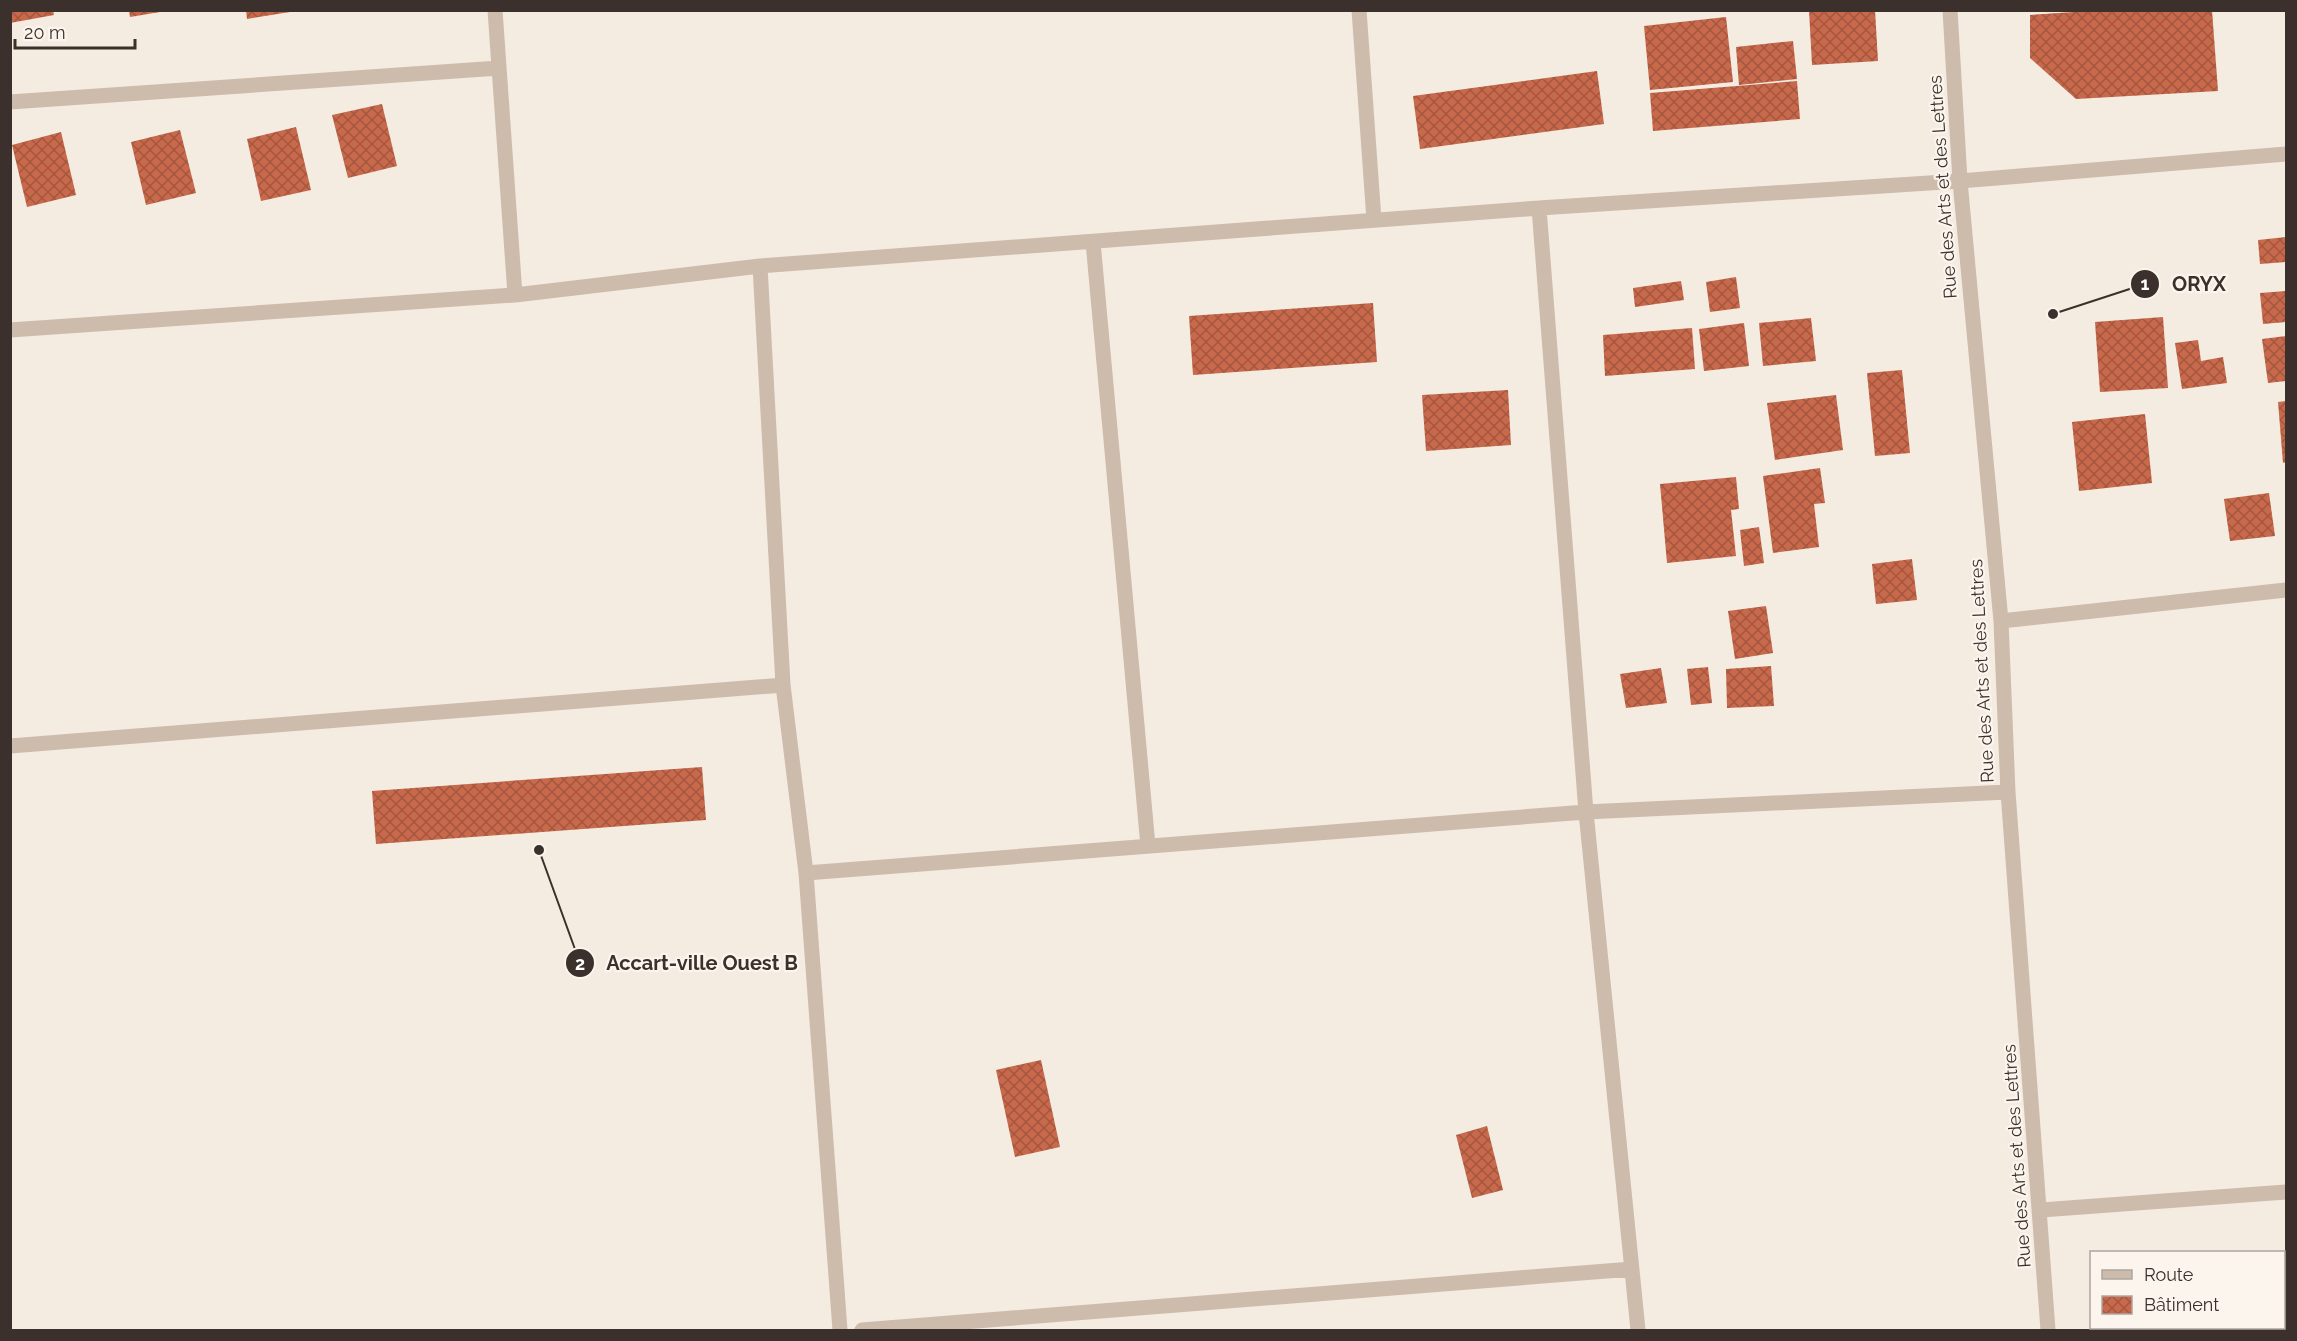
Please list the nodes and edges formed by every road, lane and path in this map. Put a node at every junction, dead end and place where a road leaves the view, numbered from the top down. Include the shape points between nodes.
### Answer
1 (495, 10) edge
2 (1359, 10) edge
3 (1950, 10) edge
4 (499, 68) junction
5 (10, 102) edge
6 (2286, 154) edge
7 (1960, 181) junction
8 (1539, 208) junction
9 (1374, 220) junction
10 (1093, 242) junction
11 (760, 266) junction
12 (515, 295) junction
13 (10, 330) edge
14 (2286, 590) edge
15 (2001, 621) junction
16 (783, 685) junction
17 (10, 746) edge
18 (2008, 792) junction
19 (1586, 812) junction
20 (1148, 846) junction
21 (806, 873) junction
22 (2286, 1192) edge
23 (2041, 1210) junction
24 (1632, 1269) junction
25 (840, 1330) edge
26 (862, 1330) edge
27 (1638, 1330) edge
28 (2048, 1330) edge

1 - 4 street
2 - 9 street
3 - 7 street, Rue des Arts et des Lettres
4 - 5 street
4 - 12 street
6 - 7 street
7 - 8 street
7 - 15 street, Rue des Arts et des Lettres
8 - 9 street
8 - 19 street
9 - 10 street
10 - 11 street
10 - 20 street
11 - 12 street
11 - 16 street
12 - 13 street
14 - 15 street
15 - 18 street, Rue des Arts et des Lettres
16 - 17 street
16 - 21 street
18 - 19 street
18 - 23 street, Rue des Arts et des Lettres
19 - 20 street
19 - 24 street
20 - 21 street
21 - 25 street
22 - 23 street
23 - 28 street, Rue des Arts et des Lettres
24 - 26 street
24 - 27 street

